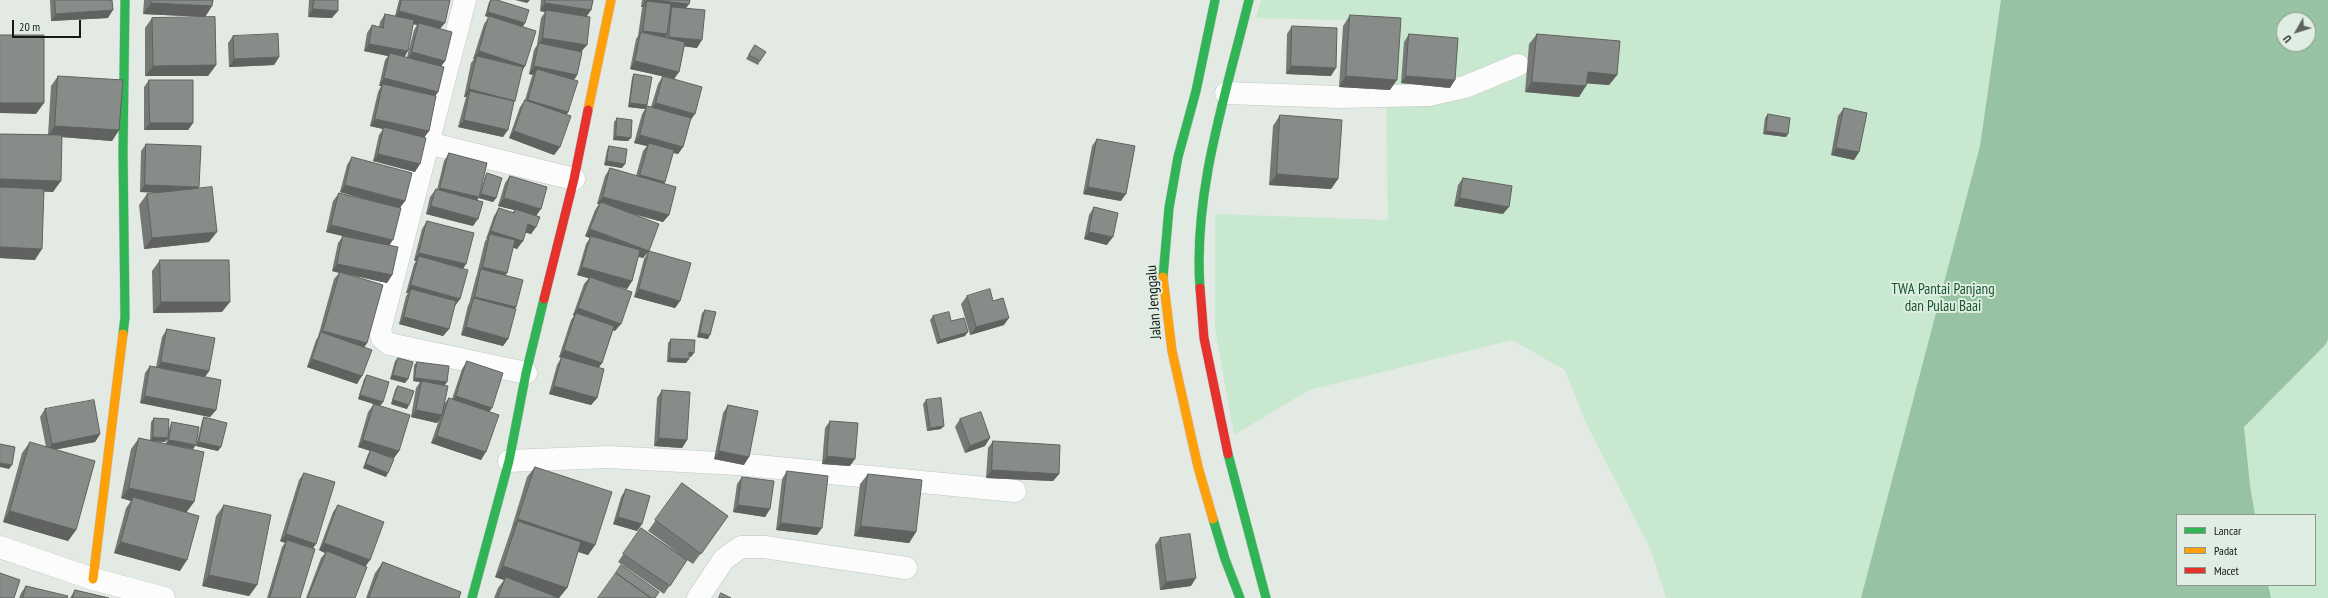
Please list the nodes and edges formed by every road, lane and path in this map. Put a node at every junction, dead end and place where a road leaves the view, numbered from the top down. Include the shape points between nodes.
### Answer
1 (125, 0) edge
2 (465, 0) edge
3 (611, 0) edge
4 (1215, 0) edge
5 (1249, 0) edge
6 (1518, 65) dead end
7 (1226, 94) junction
8 (428, 143) junction
9 (574, 179) junction
10 (526, 373) junction
11 (509, 461) junction
12 (1015, 491) dead end
13 (0, 546) edge
14 (906, 568) dead end
15 (93, 579) junction
16 (164, 598) edge
17 (472, 598) edge
18 (698, 598) edge
19 (1240, 598) edge
20 (1266, 598) edge

1 - 15 main road via 125,317
2 - 8 street
3 - 9 main road
4 - 19 main road, Jalan Jenggalu via 1196,91 1178,157 1169,208 1162,274 1172,351 1198,467 1225,559
5 - 7 main road
6 - 7 street via 1465,87 1429,95
7 - 20 main road via 1206,177 1199,276 1204,338 1222,432
8 - 9 street
8 - 10 street via 380,330 382,338 389,344
9 - 10 main road
10 - 11 main road
11 - 12 street via 608,457 737,464
11 - 17 main road
13 - 15 street
14 - 18 street via 764,547 741,547 724,559
15 - 16 street

